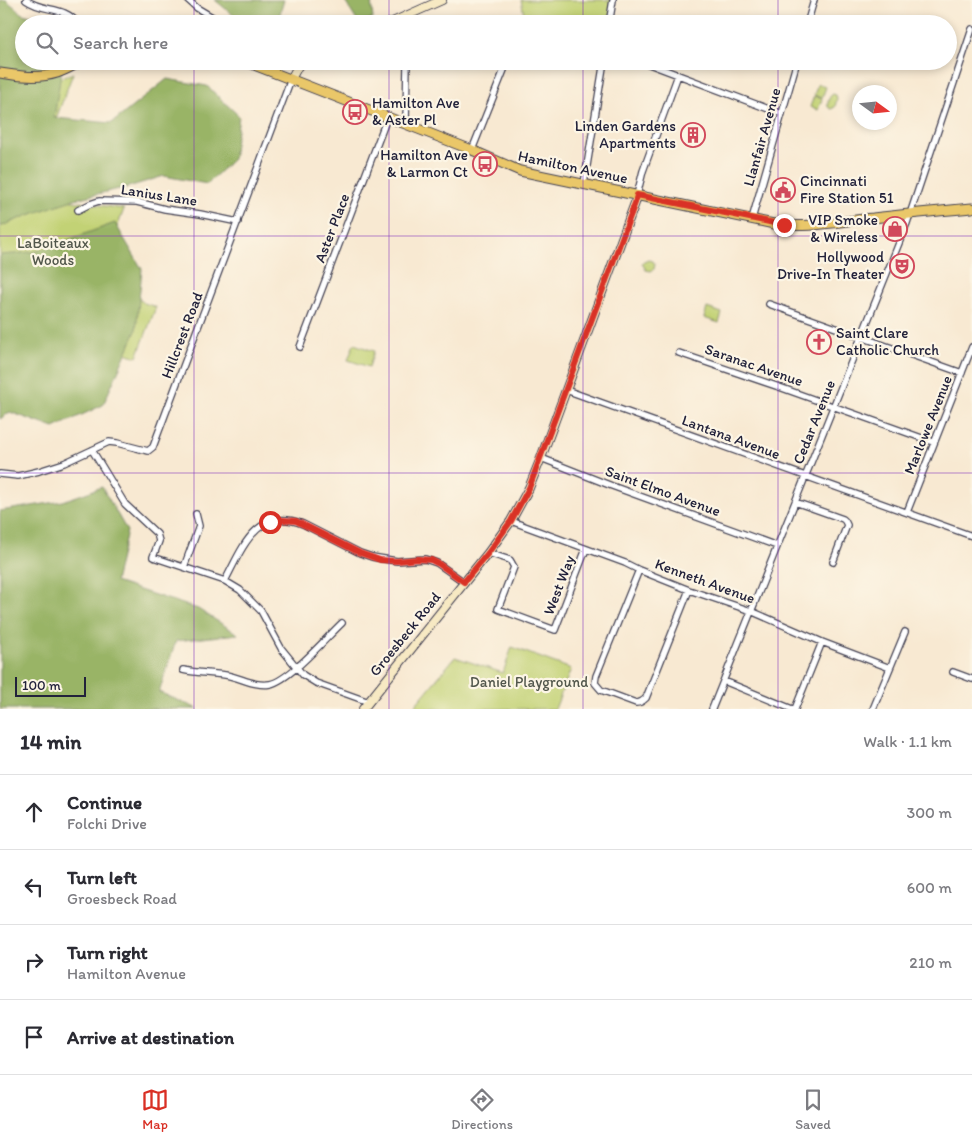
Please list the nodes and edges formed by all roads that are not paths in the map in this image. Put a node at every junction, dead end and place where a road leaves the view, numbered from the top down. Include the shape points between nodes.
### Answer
1 (26, 0) edge
2 (188, 0) edge
3 (442, 0) edge
4 (613, 0) edge
5 (814, 0) edge
6 (68, 15) edge
7 (211, 15) edge
8 (416, 15) edge
9 (610, 15) edge
10 (810, 15) edge
11 (972, 29) edge
12 (62, 70) edge
13 (266, 70) edge
14 (296, 70) edge
15 (407, 70) edge
16 (504, 70) dead end
17 (603, 70) edge
18 (665, 70) edge
19 (794, 70) edge
20 (0, 73) edge
21 (678, 75) junction
22 (291, 80) junction
23 (782, 114) junction
24 (387, 118) junction
25 (406, 125) junction
26 (472, 150) junction
27 (584, 184) junction
28 (637, 195) junction
29 (972, 208) edge
30 (78, 210) dead end
31 (909, 214) junction
32 (752, 219) junction
33 (238, 222) junction
34 (769, 304) dead end
35 (861, 337) junction
36 (300, 347) dead end
37 (972, 347) edge
38 (679, 353) dead end
39 (962, 373) junction
40 (566, 390) junction
41 (833, 406) junction
42 (933, 442) junction
43 (92, 450) junction
44 (541, 458) junction
45 (0, 474) edge
46 (805, 477) junction
47 (795, 502) junction
48 (907, 512) junction
49 (196, 514) dead end
50 (511, 521) junction
51 (972, 536) edge
52 (777, 546) junction
53 (586, 549) junction
54 (488, 553) junction
55 (832, 562) dead end
56 (184, 567) junction
57 (639, 570) junction
58 (225, 581) junction
59 (464, 582) junction
60 (689, 590) junction
61 (751, 611) junction
62 (342, 623) dead end
63 (905, 632) dead end
64 (822, 642) junction
65 (297, 668) junction
66 (890, 668) junction
67 (183, 670) dead end
68 (953, 672) dead end
69 (972, 679) edge
70 (724, 681) junction
71 (369, 702) junction
72 (363, 709) edge
73 (712, 709) edge
74 (794, 709) edge
75 (873, 709) edge

1 - 6 street
2 - 7 street
3 - 8 street
4 - 9 street
5 - 10 street
11 - 31 street, Cedar Avenue
12 - 20 main road via 44,76
13 - 22 main road, Hamilton Avenue
14 - 22 street
15 - 25 street
16 - 26 street
17 - 27 street
18 - 21 street
19 - 23 street, Llanfair Avenue
21 - 23 street
21 - 28 street
22 - 24 main road, Hamilton Avenue
22 - 33 street, Hillcrest Road
23 - 32 street, Llanfair Avenue
24 - 25 main road, Hamilton Avenue
24 - 36 street, Aster Place
25 - 26 main road, Hamilton Avenue
26 - 27 main road, Hamilton Avenue via 520,171
27 - 28 main road, Hamilton Avenue
28 - 32 main road, Hamilton Avenue
28 - 40 street, Groesbeck Road
29 - 31 main road, Hamilton Avenue
30 - 33 street, Lanius Lane via 99,200 137,202
31 - 32 main road, Hamilton Avenue via 803,226
31 - 35 street, Cedar Avenue
33 - 43 street, Hillcrest Road via 153,447 148,450 109,442
34 - 35 street
35 - 39 street
35 - 41 street, Cedar Avenue
37 - 39 street, Marlowe Avenue
38 - 41 street, Saranac Avenue
39 - 42 street, Marlowe Avenue
40 - 44 street, Groesbeck Road
40 - 46 street, Lantana Avenue
41 - 42 street, Saranac Avenue
41 - 46 street, Cedar Avenue
42 - 48 street, Marlowe Avenue
43 - 45 street, Hillcrest Road via 27,474
43 - 56 street via 125,504 157,534 159,541 153,557
44 - 50 street, Groesbeck Road
44 - 52 street, Saint Elmo Avenue
46 - 47 street, Cedar Avenue
46 - 48 street, Lantana Avenue
47 - 52 street, Cedar Avenue
47 - 55 street via 845,520 847,525
48 - 51 street, Lantana Avenue
49 - 56 street via 199,526
50 - 53 street, Kenneth Avenue
50 - 54 street, Groesbeck Road
52 - 61 street, Cedar Avenue
53 - 54 street, West Way via 555,630 498,609 514,567 510,560
53 - 57 street, Kenneth Avenue
54 - 59 street, Groesbeck Road
56 - 58 street
57 - 60 street, Kenneth Avenue
57 - 60 street via 595,680 599,689 638,703 644,701
58 - 59 street via 250,535 266,524 283,520 296,521 372,557 391,561 431,560
58 - 65 street via 240,590 261,611 281,648
59 - 71 street, Groesbeck Road
60 - 61 street, Kenneth Avenue
61 - 64 street, Kenneth Avenue
61 - 70 street, Cedar Avenue
62 - 65 street
63 - 66 street
64 - 66 street, Kenneth Avenue
64 - 74 street
65 - 67 street via 278,682 263,685 228,675
65 - 71 street via 309,679
66 - 75 street
68 - 69 street
70 - 73 street, Cedar Avenue
70 - 74 street
71 - 72 street, Groesbeck Road

